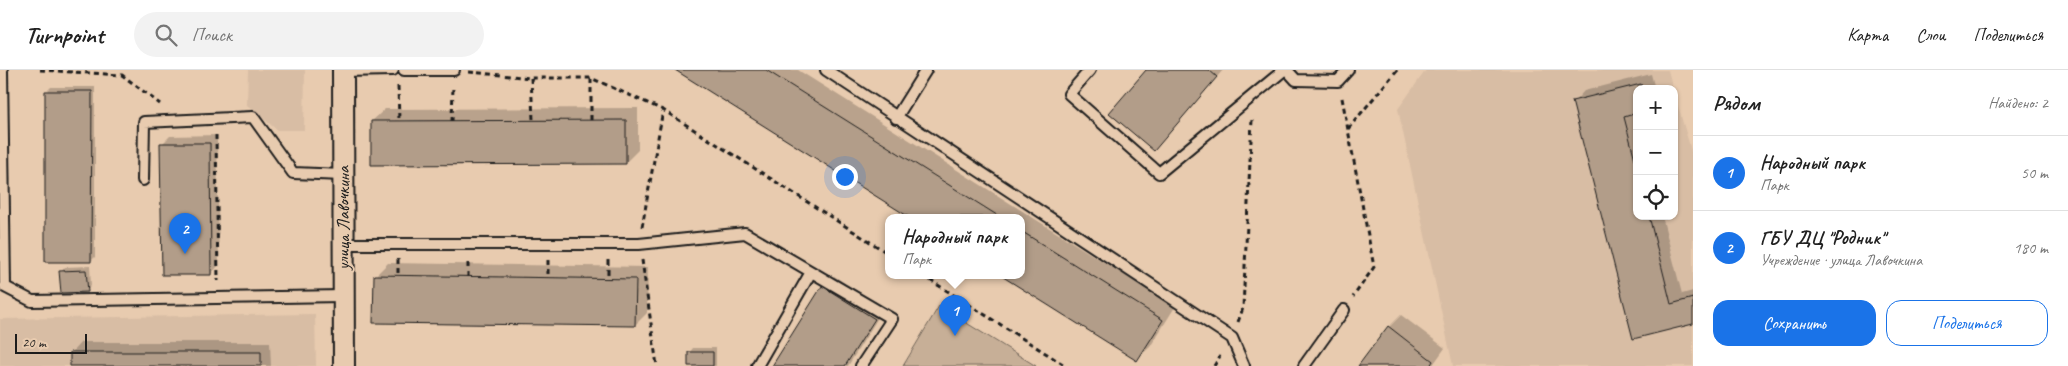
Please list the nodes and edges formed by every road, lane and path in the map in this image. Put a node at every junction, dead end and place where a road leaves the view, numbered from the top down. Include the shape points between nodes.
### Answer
1 (2, 70) edge
2 (40, 70) edge
3 (344, 70) edge
4 (454, 70) edge
5 (826, 70) edge
6 (926, 70) edge
7 (1090, 70) edge
8 (1285, 70) edge
9 (1348, 70) edge
10 (1397, 70) edge
11 (398, 73) edge
12 (530, 78) junction
13 (591, 78) junction
14 (1338, 81) junction
15 (663, 110) junction
16 (1252, 117) dead end
17 (896, 118) junction
18 (216, 119) junction
19 (181, 120) junction
20 (452, 120) dead end
21 (533, 120) dead end
22 (591, 120) dead end
23 (399, 121) dead end
24 (1348, 130) junction
25 (343, 175) junction
26 (143, 180) dead end
27 (343, 244) junction
28 (639, 244) junction
29 (885, 251) edge
30 (811, 272) junction
31 (928, 279) edge
32 (343, 296) junction
33 (219, 298) junction
34 (1344, 310) joint
35 (1232, 338) junction
36 (344, 366) edge
37 (657, 366) edge
38 (757, 366) edge
39 (861, 366) edge
40 (1066, 366) edge
41 (1244, 366) edge
42 (1304, 366) edge

1 - 33 lane via 5,287 32,302
2 - 19 path via 122,75
3 - 11 lane
3 - 25 street, улица Лавочкина
4 - 11 lane
4 - 12 path
4 - 20 path
5 - 17 lane
6 - 17 lane
7 - 8 lane via 1069,94 1160,172
8 - 14 lane via 1296,80
9 - 14 lane
10 - 24 path
11 - 23 path
12 - 13 path
12 - 21 path
13 - 15 path
13 - 22 path
14 - 24 path
15 - 28 path
15 - 29 path
16 - 35 path via 1243,308
17 - 35 lane
18 - 19 lane
18 - 25 lane via 253,118 293,173
18 - 33 path
19 - 26 lane via 144,122
24 - 34 path via 1374,267
25 - 27 street, улица Лавочкина
27 - 28 lane
27 - 32 street, улица Лавочкина
28 - 30 lane via 745,233
28 - 37 path
30 - 38 lane
30 - 39 lane via 892,319
31 - 40 path
32 - 33 lane
32 - 36 street, улица Лавочкина
34 - 42 lane
35 - 41 lane

